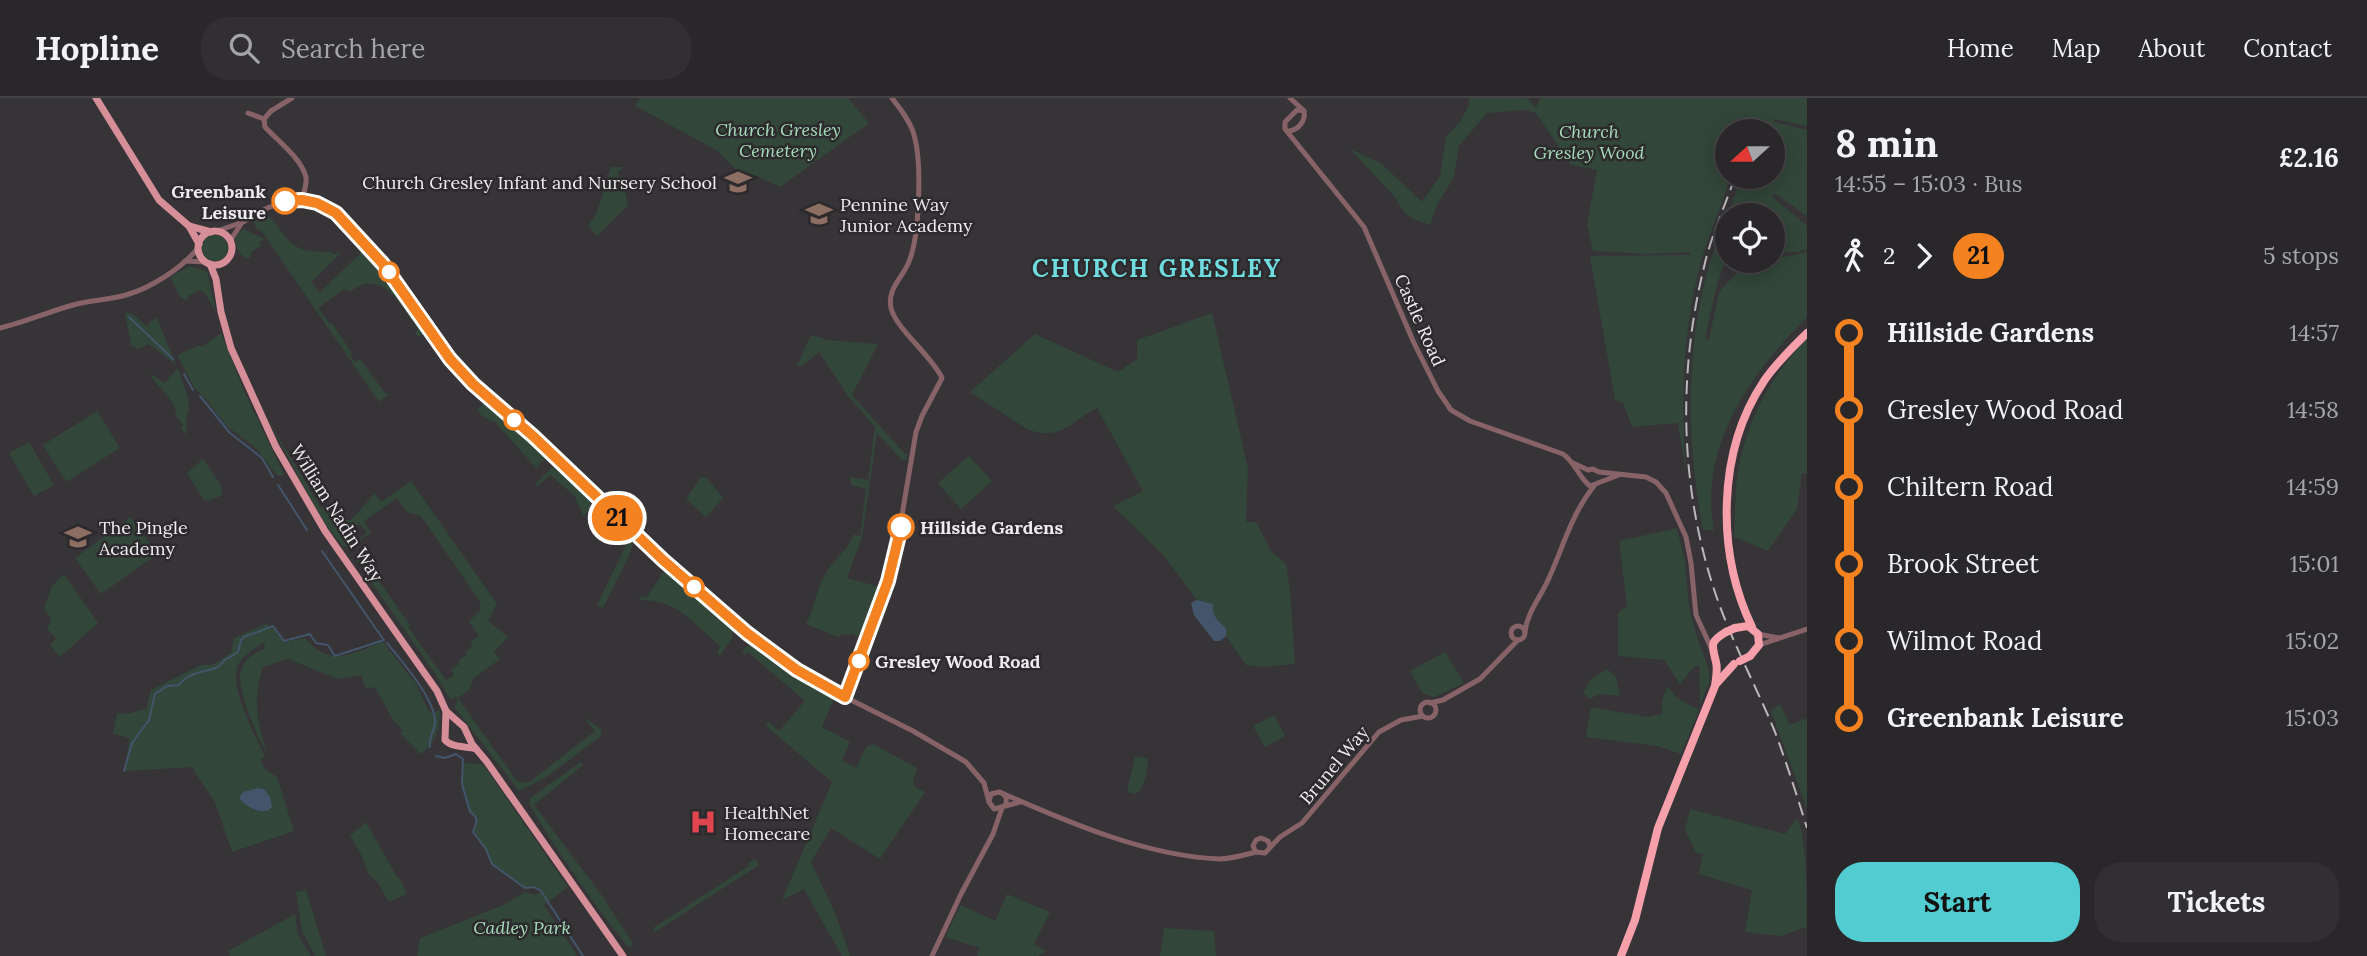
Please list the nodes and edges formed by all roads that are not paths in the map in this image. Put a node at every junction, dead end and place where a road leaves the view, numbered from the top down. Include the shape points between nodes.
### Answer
1 (96, 98) edge
2 (292, 98) edge
3 (892, 98) edge
4 (1293, 100) edge
5 (1304, 111) junction
6 (1294, 112) junction
7 (248, 113) dead end
8 (264, 119) junction
9 (1289, 131) junction
10 (302, 200) junction
11 (243, 222) junction
12 (189, 226) junction
13 (214, 232) junction
14 (230, 241) junction
15 (199, 246) junction
16 (185, 261) junction
17 (224, 262) junction
18 (208, 263) junction
19 (216, 279) junction
20 (0, 328) edge
21 (1807, 333) edge
22 (1573, 463) junction
23 (1588, 470) junction
24 (1599, 472) junction
25 (1619, 475) junction
26 (1585, 481) junction
27 (1597, 484) junction
28 (1583, 499) junction
29 (1742, 603) junction
30 (1533, 608) junction
31 (1515, 627) junction
32 (1700, 627) junction
33 (1735, 628) junction
34 (1807, 629) edge
35 (1755, 631) junction
36 (1525, 632) junction
37 (1512, 634) junction
38 (1723, 634) junction
39 (1780, 638) junction
40 (1518, 640) junction
41 (1759, 645) junction
42 (1507, 649) junction
43 (1714, 655) junction
44 (1737, 662) junction
45 (1715, 686) junction
46 (845, 697) junction
47 (1443, 700) junction
48 (1430, 702) junction
49 (1420, 709) junction
50 (446, 710) junction
51 (1436, 710) junction
52 (1413, 716) junction
53 (1423, 716) junction
54 (457, 723) junction
55 (445, 729) junction
56 (466, 733) junction
57 (458, 746) junction
58 (477, 749) junction
59 (984, 783) junction
60 (997, 792) junction
61 (1004, 794) junction
62 (1021, 802) junction
63 (990, 804) junction
64 (1003, 807) junction
65 (996, 825) junction
66 (1280, 837) junction
67 (1264, 838) junction
68 (1254, 844) junction
69 (1270, 846) junction
70 (1256, 852) junction
71 (1244, 855) junction
72 (624, 956) edge
73 (932, 956) edge
74 (1620, 956) edge

1 - 12 main road via 159,200
2 - 8 street
3 - 46 street via 912,129 917,157 916,232 891,305 897,320 942,378 916,432 893,561
4 - 5 street
4 - 6 street
5 - 6 street
5 - 9 street via 1301,124
6 - 9 street via 1284,125
7 - 8 street
8 - 10 street via 265,127 305,174
9 - 22 street, Castle Road via 1364,227 1414,343 1451,410 1553,449
10 - 11 street via 273,205
10 - 46 street via 324,205 343,220 383,264 458,369 655,553 784,662
11 - 13 street
11 - 14 street
12 - 13 main road
12 - 15 main road
13 - 14 main road
13 - 15 main road via 204,236
14 - 17 main road via 232,253
15 - 16 street
15 - 18 main road
16 - 18 street
16 - 20 street via 127,295 77,304
17 - 18 main road
17 - 19 main road
18 - 19 main road, William Nadin Way
19 - 50 main road, William Nadin Way via 231,348 281,456 325,531 424,671
21 - 29 highway via 1762,383 1734,452 1726,511
22 - 23 street, Castle Road
22 - 26 street, Castle Road
23 - 24 street
23 - 26 street
24 - 25 street
24 - 27 street
25 - 27 street
25 - 32 street via 1651,479 1669,497 1689,549
26 - 27 street
26 - 28 street
27 - 28 street
28 - 30 street
29 - 33 highway
29 - 35 highway
30 - 31 street
30 - 36 street
31 - 36 street
31 - 37 street
32 - 38 street via 1710,634
32 - 43 street
33 - 35 highway
33 - 38 highway, bridge
34 - 39 street
35 - 39 street
35 - 41 highway
36 - 40 street
37 - 40 street
37 - 42 street
38 - 43 highway via 1715,641
39 - 41 street
40 - 42 street
41 - 44 highway, bridge
42 - 47 street via 1480,679
43 - 44 highway via 1721,662
43 - 45 highway
44 - 45 highway
45 - 74 highway via 1658,828 1635,920
46 - 59 street via 948,749
47 - 48 street
47 - 51 street
48 - 49 street
48 - 51 street
49 - 52 street, Brunel Way
49 - 53 street
50 - 54 main road, William Nadin Way
50 - 55 main road
51 - 53 street via 1430,718
52 - 53 street, Brunel Way
52 - 66 street, Brunel Way via 1379,732 1302,823
54 - 55 main road
54 - 56 main road
55 - 57 main road via 446,743
56 - 57 main road
56 - 58 main road
57 - 58 main road
58 - 72 main road
59 - 60 street
59 - 63 street
60 - 61 street
60 - 63 street via 991,794
61 - 62 street
61 - 64 street
62 - 64 street
62 - 71 street via 1091,830 1156,848 1220,859
63 - 64 street
63 - 65 street
64 - 65 street
65 - 73 street
66 - 67 street
66 - 69 street, Brunel Way
67 - 68 street
67 - 69 street
68 - 70 street
68 - 71 street
69 - 70 street via 1265,853
70 - 71 street

